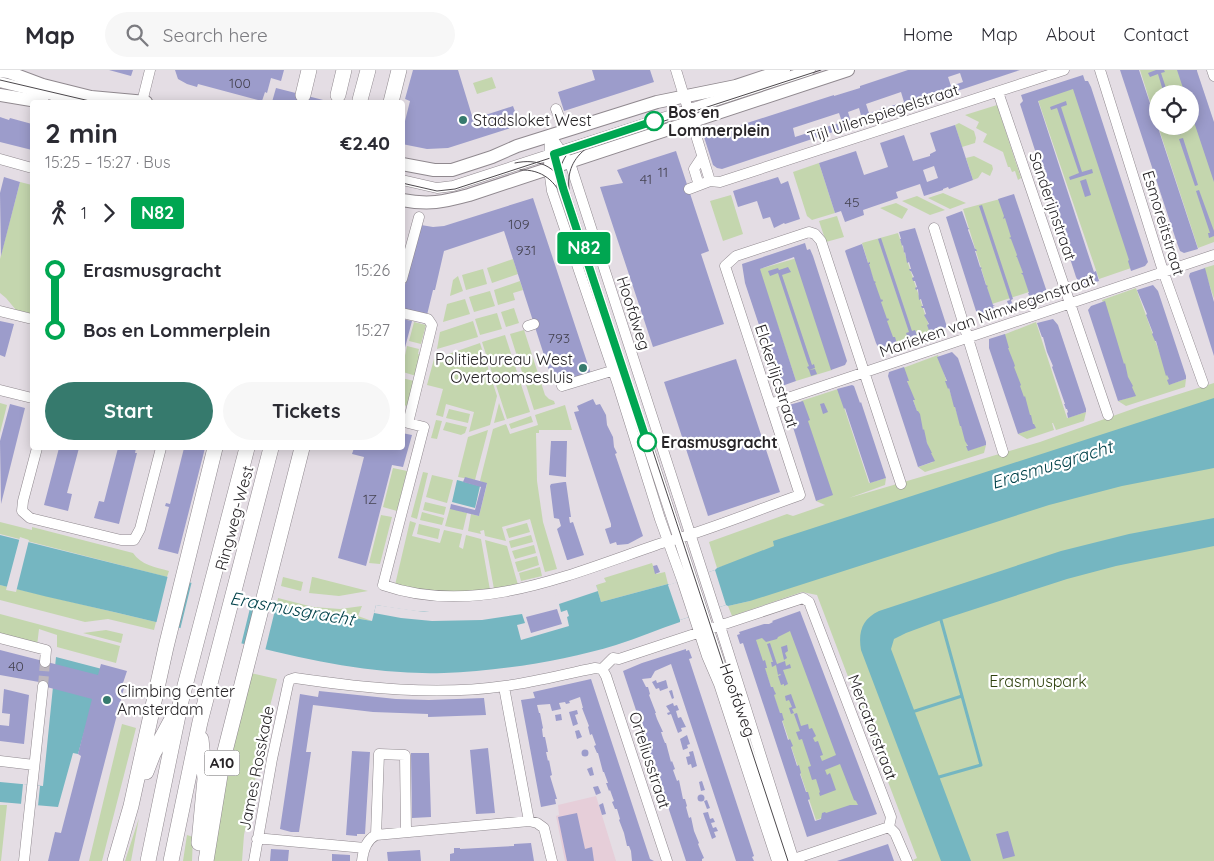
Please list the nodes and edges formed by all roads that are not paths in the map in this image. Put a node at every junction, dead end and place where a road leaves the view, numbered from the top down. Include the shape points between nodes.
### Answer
1 (150, 70) edge
2 (309, 70) edge
3 (344, 70) edge
4 (368, 70) edge
5 (399, 70) edge
6 (676, 70) edge
7 (784, 70) edge
8 (810, 70) edge
9 (848, 70) edge
10 (1064, 70) edge
11 (1100, 70) edge
12 (1212, 70) edge
13 (0, 71) edge
14 (1214, 76) edge
15 (0, 82) edge
16 (998, 92) junction
17 (0, 95) edge
18 (303, 95) dead end
19 (338, 95) dead end
20 (684, 96) junction
21 (30, 100) edge
22 (72, 100) edge
23 (123, 100) edge
24 (144, 100) edge
25 (360, 100) dead end
26 (392, 100) edge
27 (556, 108) dead end
28 (688, 109) junction
29 (561, 122) dead end
30 (691, 122) junction
31 (550, 135) junction
32 (702, 157) junction
33 (0, 159) edge
34 (554, 159) junction
35 (570, 162) junction
36 (405, 165) edge
37 (30, 167) edge
38 (405, 181) edge
39 (710, 181) junction
40 (405, 201) edge
41 (419, 217) dead end
42 (934, 228) dead end
43 (1214, 255) edge
44 (405, 268) edge
45 (1162, 271) junction
46 (1070, 303) junction
47 (0, 311) edge
48 (405, 314) edge
49 (30, 318) edge
50 (968, 337) junction
51 (635, 364) junction
52 (618, 369) junction
53 (864, 372) junction
54 (1203, 383) dead end
55 (562, 386) dead end
56 (0, 390) edge
57 (30, 398) edge
58 (770, 404) junction
59 (1108, 416) dead end
60 (36, 450) edge
61 (160, 450) edge
62 (214, 450) edge
63 (246, 450) edge
64 (270, 450) edge
65 (301, 450) edge
66 (1003, 452) dead end
67 (901, 484) dead end
68 (694, 533) junction
69 (679, 538) junction
70 (667, 541) junction
71 (687, 579) junction
72 (720, 626) junction
73 (704, 632) junction
74 (0, 638) edge
75 (45, 662) tunnel mouth
76 (602, 670) junction
77 (42, 686) tunnel mouth
78 (504, 687) junction
79 (182, 701) junction
80 (200, 722) junction
81 (0, 761) edge
82 (34, 765) junction
83 (131, 806) junction
84 (529, 821) junction
85 (889, 827) junction
86 (406, 832) junction
87 (376, 835) junction
88 (257, 840) junction
89 (365, 848) junction
90 (790, 860) edge
91 (24, 861) edge
92 (115, 861) edge
93 (148, 861) edge
94 (171, 861) edge
95 (198, 861) edge
96 (206, 861) edge
97 (254, 861) edge
98 (362, 861) edge
99 (552, 861) edge
100 (667, 861) edge
101 (777, 861) edge
102 (907, 861) edge

1 - 24 street
2 - 18 highway
3 - 19 highway
4 - 25 highway
5 - 26 highway
6 - 20 street
7 - 20 main road via 736,86
8 - 28 street
9 - 30 main road
10 - 16 street, Tijl Uilenspiegelstraat
11 - 45 street, Esmoreitstraat
12 - 14 street
13 - 23 main road via 91,97
15 - 22 street
16 - 39 street, Tijl Uilenspiegelstraat via 720,182
16 - 46 street, Sanderijnstraat
17 - 21 main road
20 - 28 street
20 - 31 main road
27 - 29 street
28 - 30 street
28 - 34 street
30 - 32 street
30 - 35 main road
31 - 34 street, Hoofdweg
31 - 36 main road via 452,170
32 - 39 street
32 - 39 street, Tijl Uilenspiegelstraat via 694,170 693,187
33 - 37 street
34 - 35 main road
34 - 38 street via 445,188
34 - 40 main road via 440,203
34 - 52 street, Hoofdweg via 552,191
35 - 51 street, Hoofdweg
41 - 44 street
42 - 50 street
43 - 45 street, Marieken van Nimwegenstraat
45 - 46 street, Marieken van Nimwegenstraat
45 - 54 street, Esmoreitstraat
46 - 50 street, Marieken van Nimwegenstraat
46 - 59 street, Sanderijnstraat
47 - 49 street
48 - 70 street via 431,322 408,423 424,427 383,584 404,592 451,598 492,593 532,586 586,570
50 - 53 street, Marieken van Nimwegenstraat
50 - 66 street
51 - 52 street
51 - 68 street, Hoofdweg
52 - 55 street
52 - 69 street, Hoofdweg
52 - 70 street, Hoofdweg
53 - 58 street, Marieken van Nimwegenstraat
53 - 58 street, Elckerlijcstraat via 822,244 815,234 809,232 736,256 725,266
53 - 67 street
56 - 57 street
58 - 68 street, Elckerlijcstraat via 800,495
60 - 61 street via 22,512 30,518 120,540 134,540 140,529
62 - 83 highway via 186,560
63 - 79 highway, Ringweg-West
64 - 80 highway, Ringweg-West / A10
65 - 96 highway, A10 via 222,763
68 - 69 street
68 - 72 street, Hoofdweg via 702,574
69 - 70 street
69 - 71 street, Hoofdweg
70 - 71 street, Hoofdweg
71 - 73 street, Hoofdweg via 703,612
71 - 73 street, Hoofdweg via 696,622
72 - 73 street
72 - 85 street, Mercatorstraat via 803,598 809,602 891,817
72 - 90 street, Hoofdweg
73 - 76 street via 619,659 613,658
73 - 90 street, Hoofdweg
73 - 101 street, Hoofdweg
74 - 75 street via 46,650
76 - 78 street via 592,668
76 - 100 street, Orteliusstraat
77 - 82 street
78 - 84 street
78 - 88 street, James Rosskade via 396,690 296,678 289,680
79 - 83 highway via 153,754
79 - 93 highway, Ringweg-West
80 - 94 highway, Ringweg-West / A10
80 - 95 highway, A10 via 205,778
81 - 82 street
82 - 91 street
83 - 92 highway
84 - 86 street
84 - 99 street via 544,828
85 - 90 street
85 - 102 street, Mercatorstraat
86 - 87 street
86 - 87 street via 405,755 379,754
87 - 89 street via 370,838
88 - 89 street via 266,838
88 - 97 street, James Rosskade
89 - 98 street

